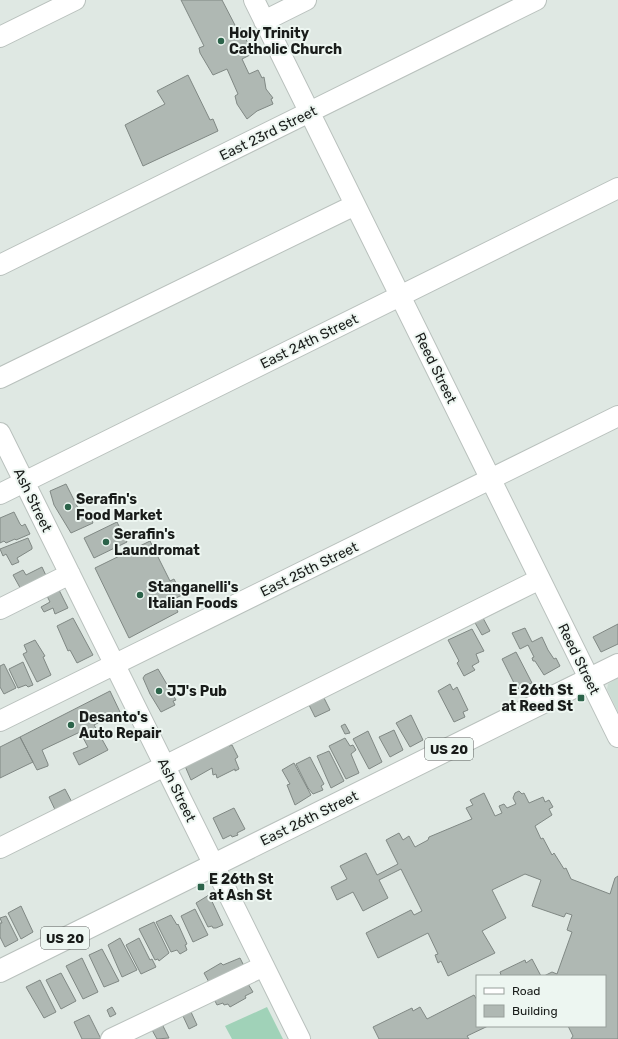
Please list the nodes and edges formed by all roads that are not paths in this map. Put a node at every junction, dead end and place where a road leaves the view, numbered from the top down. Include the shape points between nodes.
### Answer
1 (75, 0) edge
2 (254, 0) edge
3 (306, 0) edge
4 (536, 0) edge
5 (264, 20) junction
6 (0, 37) edge
7 (309, 112) junction
8 (618, 188) edge
9 (355, 206) junction
10 (0, 265) edge
11 (400, 296) junction
12 (0, 378) edge
13 (618, 416) edge
14 (0, 434) edge
15 (490, 479) junction
16 (24, 482) junction
17 (0, 494) edge
18 (70, 574) junction
19 (540, 579) junction
20 (0, 609) edge
21 (115, 665) junction
22 (618, 665) edge
23 (590, 679) junction
24 (0, 722) edge
25 (618, 737) edge
26 (165, 767) junction
27 (0, 848) edge
28 (214, 865) junction
29 (264, 966) junction
30 (0, 971) edge
31 (111, 1039) edge
32 (300, 1039) edge

1 - 6 street
2 - 5 street, Reed Street
3 - 5 street
4 - 7 street, East 23rd Street
5 - 7 street, Reed Street
7 - 9 street, Reed Street
7 - 10 street, East 23rd Street
8 - 11 street, East 24th Street
9 - 11 street, Reed Street
9 - 12 street
11 - 15 street, Reed Street
11 - 16 street, East 24th Street
13 - 15 street, East 25th Street
14 - 16 street, Ash Street
15 - 19 street, Reed Street
15 - 21 street, East 25th Street
16 - 17 street, East 24th Street
16 - 18 street, Ash Street
18 - 20 street
18 - 21 street, Ash Street
19 - 23 street, Reed Street
19 - 26 street
21 - 24 street, East 25th Street
21 - 26 street, Ash Street
22 - 23 main road, East 26th Street / US 20
23 - 25 street, Reed Street
23 - 28 main road, East 26th Street / US 20
26 - 27 street
26 - 28 street, Ash Street
28 - 29 street, Ash Street
28 - 30 main road, East 26th Street / US 20
29 - 31 street
29 - 32 street, Ash Street

